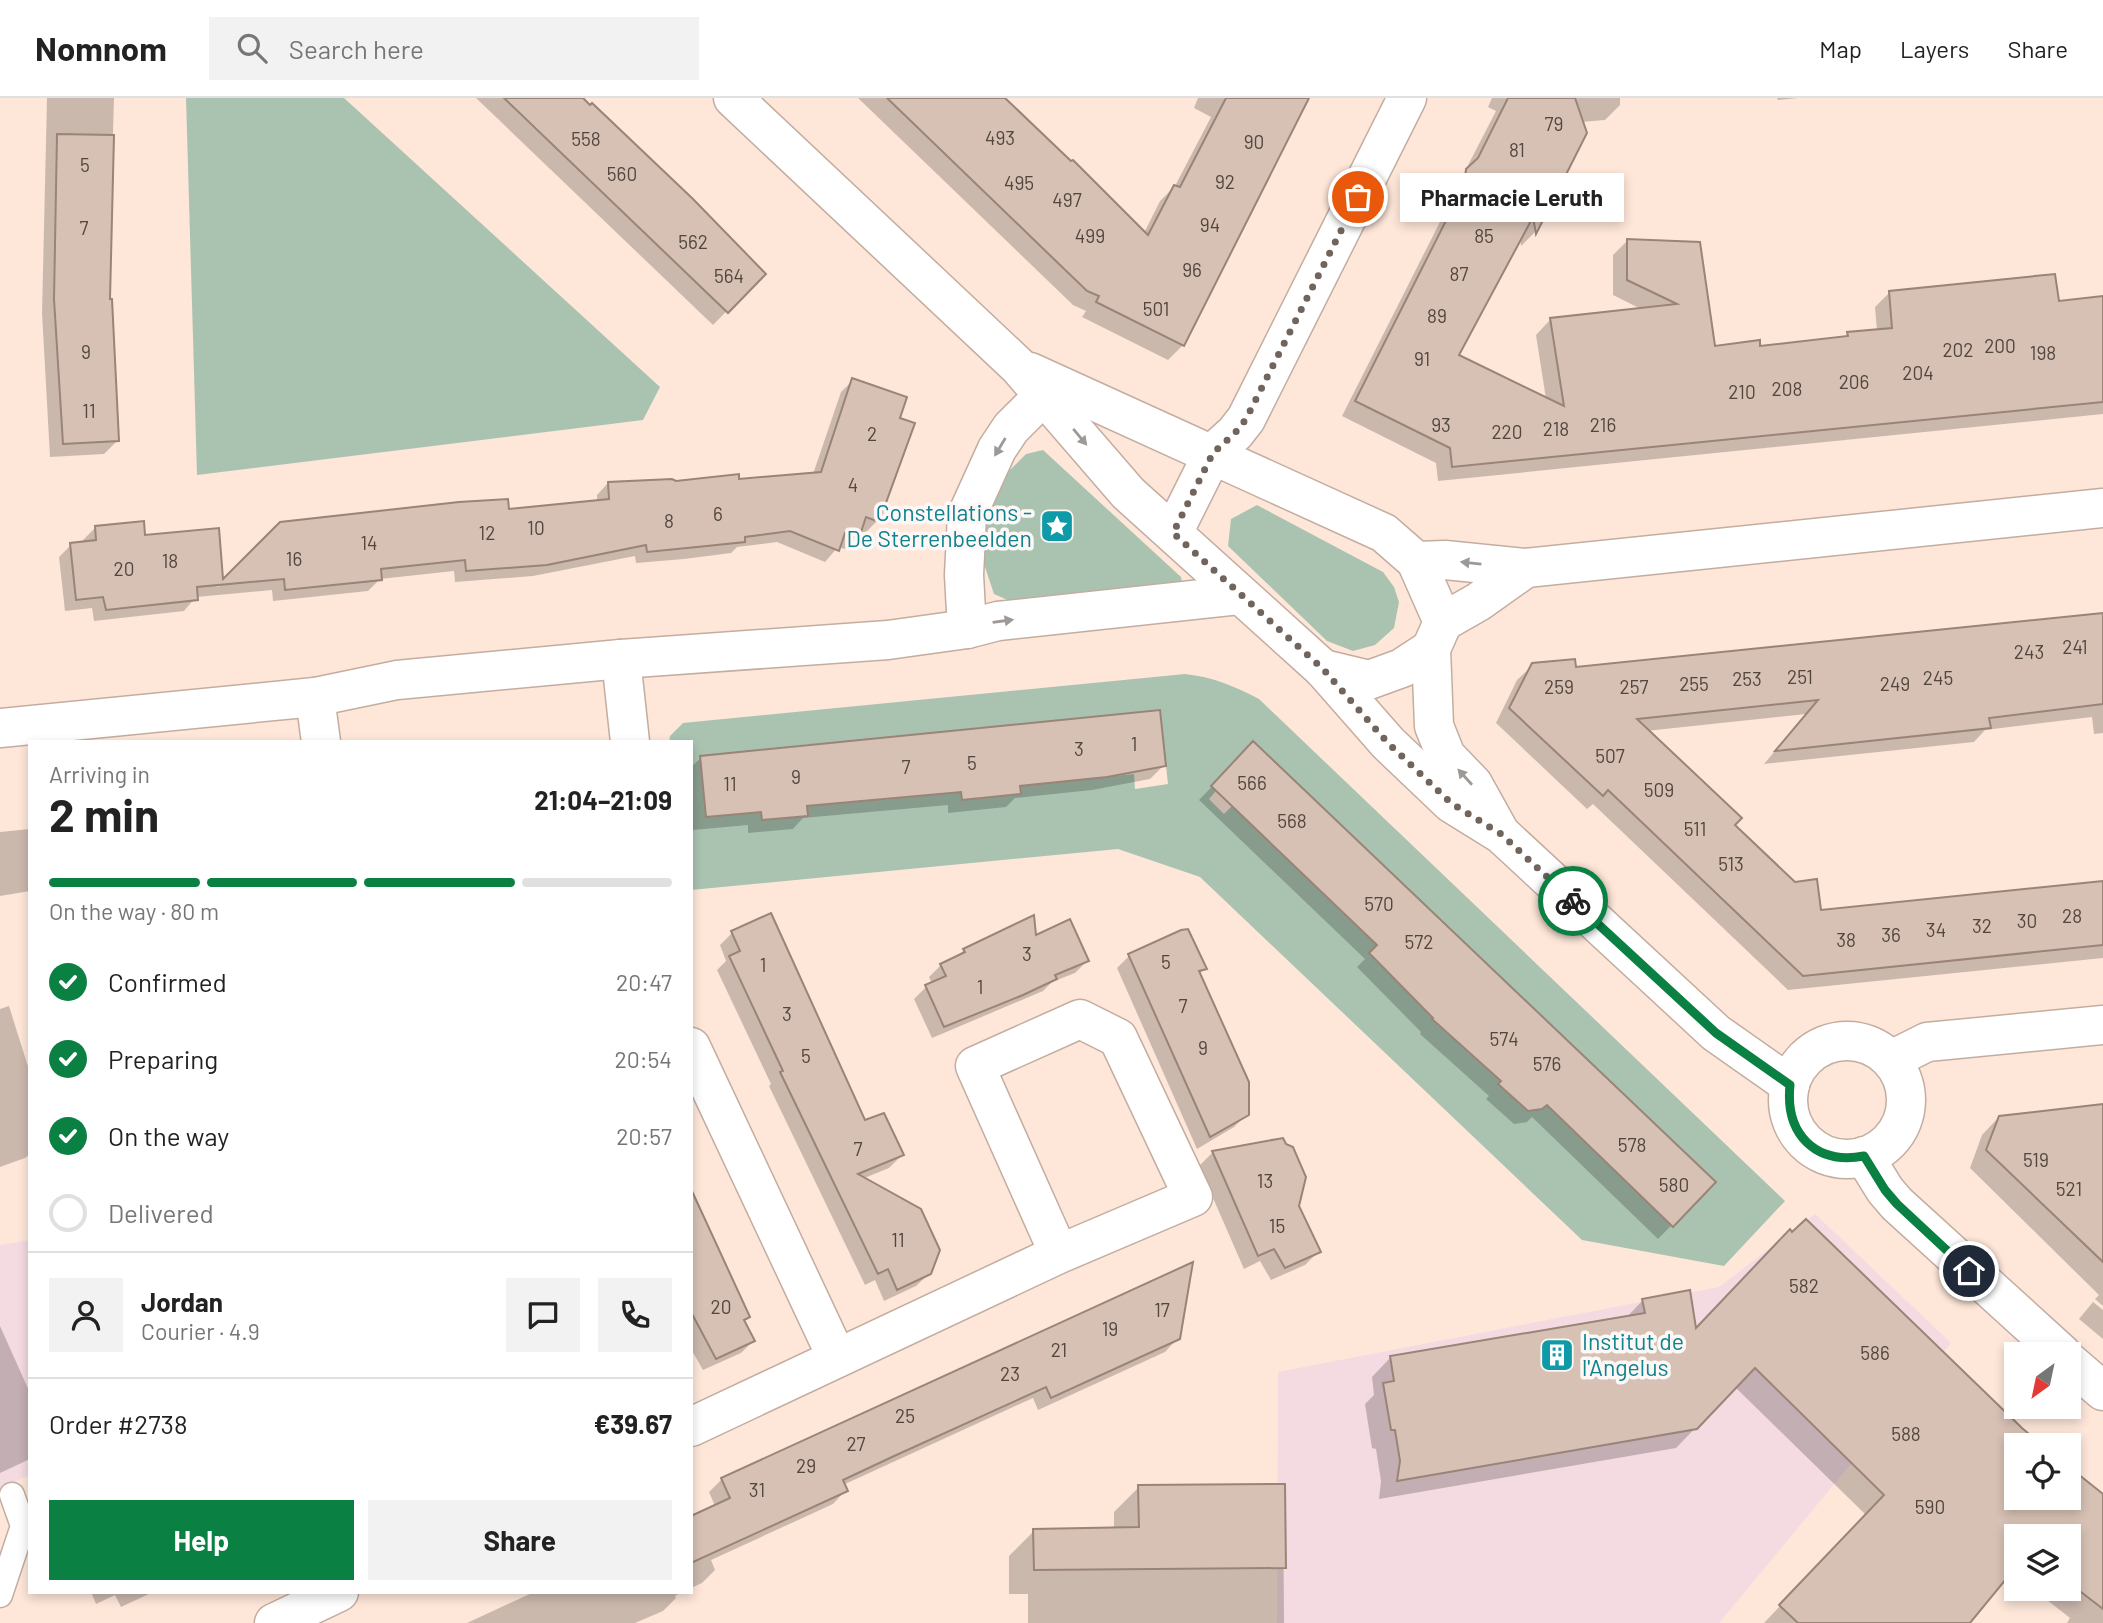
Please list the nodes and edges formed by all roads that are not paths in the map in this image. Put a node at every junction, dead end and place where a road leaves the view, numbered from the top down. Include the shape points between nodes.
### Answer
1 (733, 98) edge
2 (1407, 98) edge
3 (1019, 367) junction
4 (1044, 395) junction
5 (1213, 453) junction
6 (2103, 508) edge
7 (1173, 533) junction
8 (1416, 561) junction
9 (1526, 568) junction
10 (1239, 595) junction
11 (967, 629) junction
12 (1437, 636) junction
13 (621, 659) junction
14 (1323, 669) junction
15 (315, 697) junction
16 (0, 728) edge
17 (321, 740) edge
18 (630, 740) edge
19 (1501, 834) junction
20 (2103, 1025) edge
21 (1891, 1060) junction
22 (694, 1061) edge
23 (1790, 1085) junction
24 (1864, 1156) junction
25 (1059, 1254) junction
26 (2049, 1342) edge
27 (837, 1358) junction
28 (2081, 1372) edge
29 (2103, 1391) edge
30 (693, 1426) edge
31 (12, 1495) dead end
32 (335, 1594) edge
33 (0, 1595) edge
34 (274, 1623) edge

1 - 3 street
2 - 5 street via 1246,419
3 - 4 street
3 - 5 street
4 -> 7 street via 1128,493
4 -> 11 street via 997,449 967,515
5 - 7 street
5 - 8 street via 1384,533
6 - 9 street
7 - 10 street
9 -> 8 street
8 - 12 street
9 - 12 street
11 -> 10 street via 998,621
10 - 14 street
11 - 13 street via 888,640
12 - 14 street via 1402,668 1369,680
19 -> 12 street via 1473,784 1446,756 1434,726
13 - 15 street via 397,680
13 - 18 street
14 - 19 street via 1388,743 1451,803
15 - 16 street
15 - 17 street
19 - 23 street via 1716,1033
20 - 21 street via 1927,1042
21 - 23 street via 1860,1042 1833,1043 1809,1055
21 - 24 street via 1905,1090 1902,1123 1893,1138
22 - 27 street
23 - 24 street via 1788,1102 1800,1136 1829,1156
24 - 26 street via 1897,1204
25 - 25 street via 1193,1197 1118,1038 1080,1019 975,1066
25 - 27 street
27 - 30 street
28 - 29 street
31 - 33 lane via 23,1526
32 - 34 street

